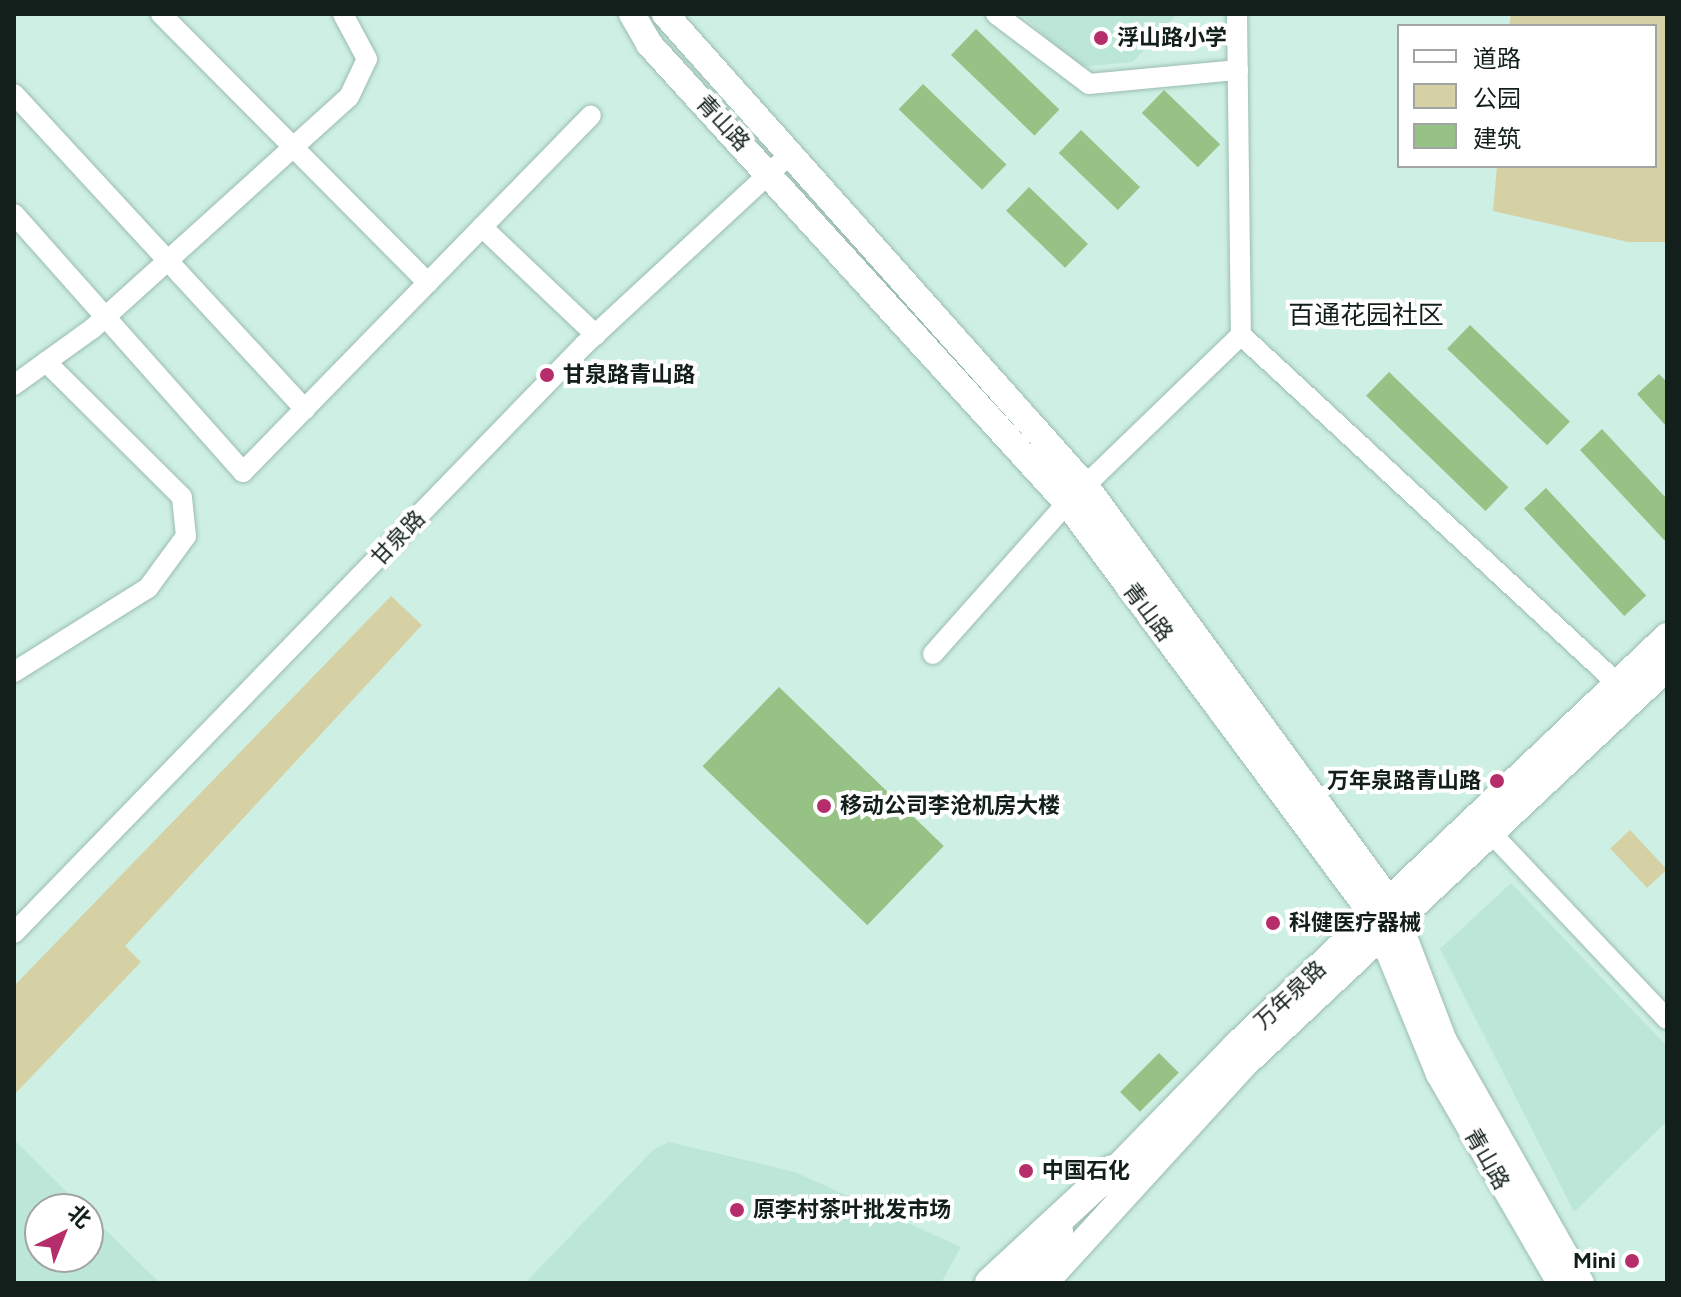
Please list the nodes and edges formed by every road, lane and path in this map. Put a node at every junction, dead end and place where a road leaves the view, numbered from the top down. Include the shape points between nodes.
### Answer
1 (161, 14) edge
2 (343, 14) edge
3 (632, 14) edge
4 (665, 14) edge
5 (996, 14) edge
6 (1237, 14) edge
7 (1238, 70) junction
8 (14, 94) edge
9 (591, 116) dead end
10 (292, 143) junction
11 (792, 152) junction
12 (772, 175) junction
13 (14, 214) edge
14 (482, 227) junction
15 (167, 260) junction
16 (428, 283) junction
17 (105, 317) junction
18 (596, 335) junction
19 (1241, 335) junction
20 (46, 362) junction
21 (14, 385) edge
22 (305, 409) junction
23 (1076, 494) junction
24 (1667, 636) edge
25 (933, 654) dead end
26 (1667, 668) edge
27 (14, 672) edge
28 (1618, 684) junction
29 (1492, 834) junction
30 (1389, 919) junction
31 (14, 933) edge
32 (1667, 1019) edge
33 (1112, 1170) junction
34 (1027, 1279) edge
35 (990, 1283) edge
36 (1560, 1283) edge
37 (1581, 1283) edge

1 - 10 street
2 - 10 street via 367,59 349,97
3 - 12 main road, 青山路 via 649,44
4 - 11 main road, 青山路
5 - 7 street via 1089,84
6 - 7 street
7 - 19 street
8 - 15 street
9 - 14 street
10 - 15 street
10 - 16 street
11 - 12 street, 甘泉路
11 - 23 main road, 青山路
12 - 18 street, 甘泉路
12 - 23 main road, 青山路
13 - 17 street
14 - 16 street
14 - 18 street
15 - 17 street
15 - 22 street
16 - 22 street
17 - 20 street
17 - 22 street via 243,472
18 - 31 street, 甘泉路
19 - 23 street
19 - 28 street
20 - 21 street
20 - 27 street via 182,497 186,536 148,588
23 - 25 street
23 - 30 main road, 青山路
24 - 28 main road, 万年泉路
26 - 29 main road, 万年泉路
28 - 30 main road, 万年泉路
29 - 30 main road, 万年泉路
29 - 32 street
30 - 33 main road, 万年泉路
30 - 34 main road, 万年泉路
30 - 36 main road, 青山路 via 1439,1074
30 - 37 main road, 青山路 via 1444,1041
33 - 34 main road, 万年泉路
33 - 35 highway

